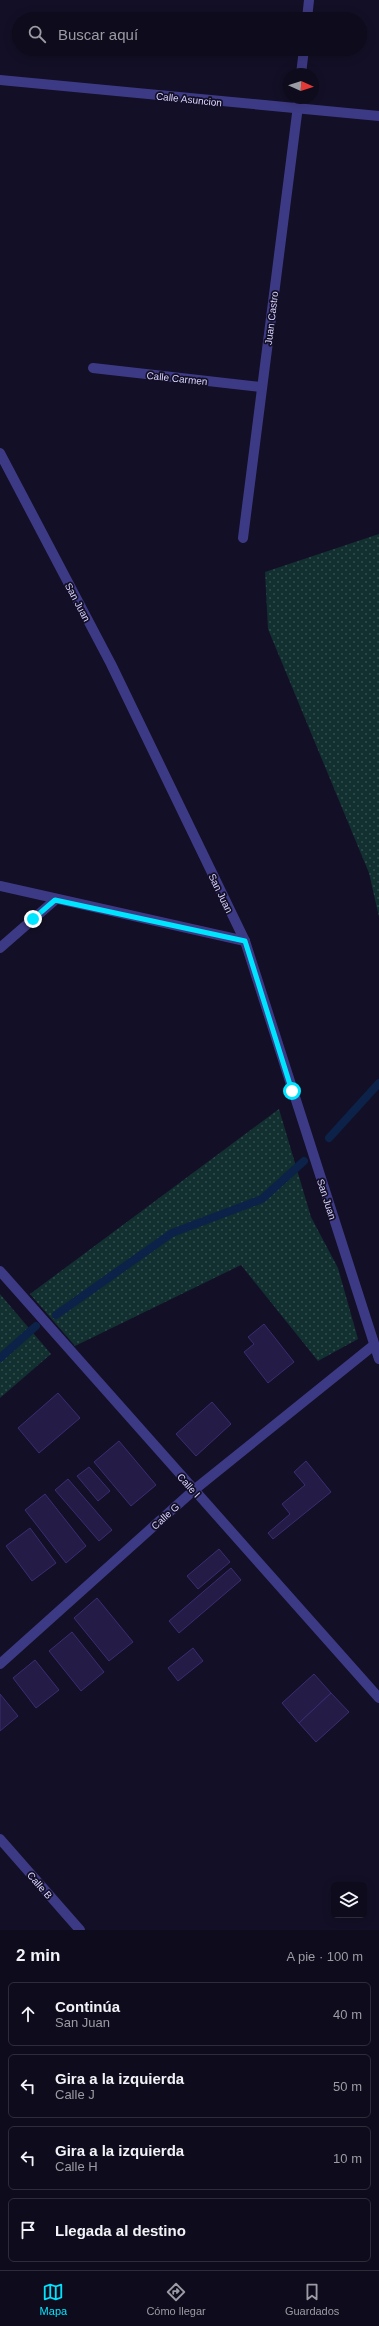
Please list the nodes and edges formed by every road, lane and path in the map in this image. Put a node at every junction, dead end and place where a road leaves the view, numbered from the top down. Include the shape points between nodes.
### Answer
1 (309, 0) edge
2 (308, 12) edge
3 (303, 56) edge
4 (302, 68) edge
5 (0, 80) edge
6 (298, 104) edge
7 (298, 109) junction
8 (379, 116) edge
9 (93, 368) dead end
10 (262, 387) junction
11 (0, 453) edge
12 (243, 538) dead end
13 (0, 886) edge
14 (55, 900) junction
15 (245, 941) junction
16 (0, 948) edge
17 (0, 1271) edge
18 (374, 1345) junction
19 (379, 1359) edge
20 (194, 1490) junction
21 (0, 1664) edge
22 (379, 1698) edge
23 (0, 1839) edge
24 (80, 1930) edge

1 - 2 street
3 - 4 street
5 - 7 street, Calle Asuncion
6 - 7 street, Juan Castro
7 - 8 street, Calle Asuncion
7 - 10 street, Juan Castro
9 - 10 street, Calle Carmen
10 - 12 street, Juan Castro
11 - 15 street, San Juan via 110,664
13 - 14 street
14 - 15 street
14 - 16 street
15 - 18 street, San Juan
17 - 20 street, Calle I
18 - 19 street, San Juan
18 - 20 street, Calle G
20 - 21 street, Calle G
20 - 22 street, Calle I
23 - 24 street, Calle B

